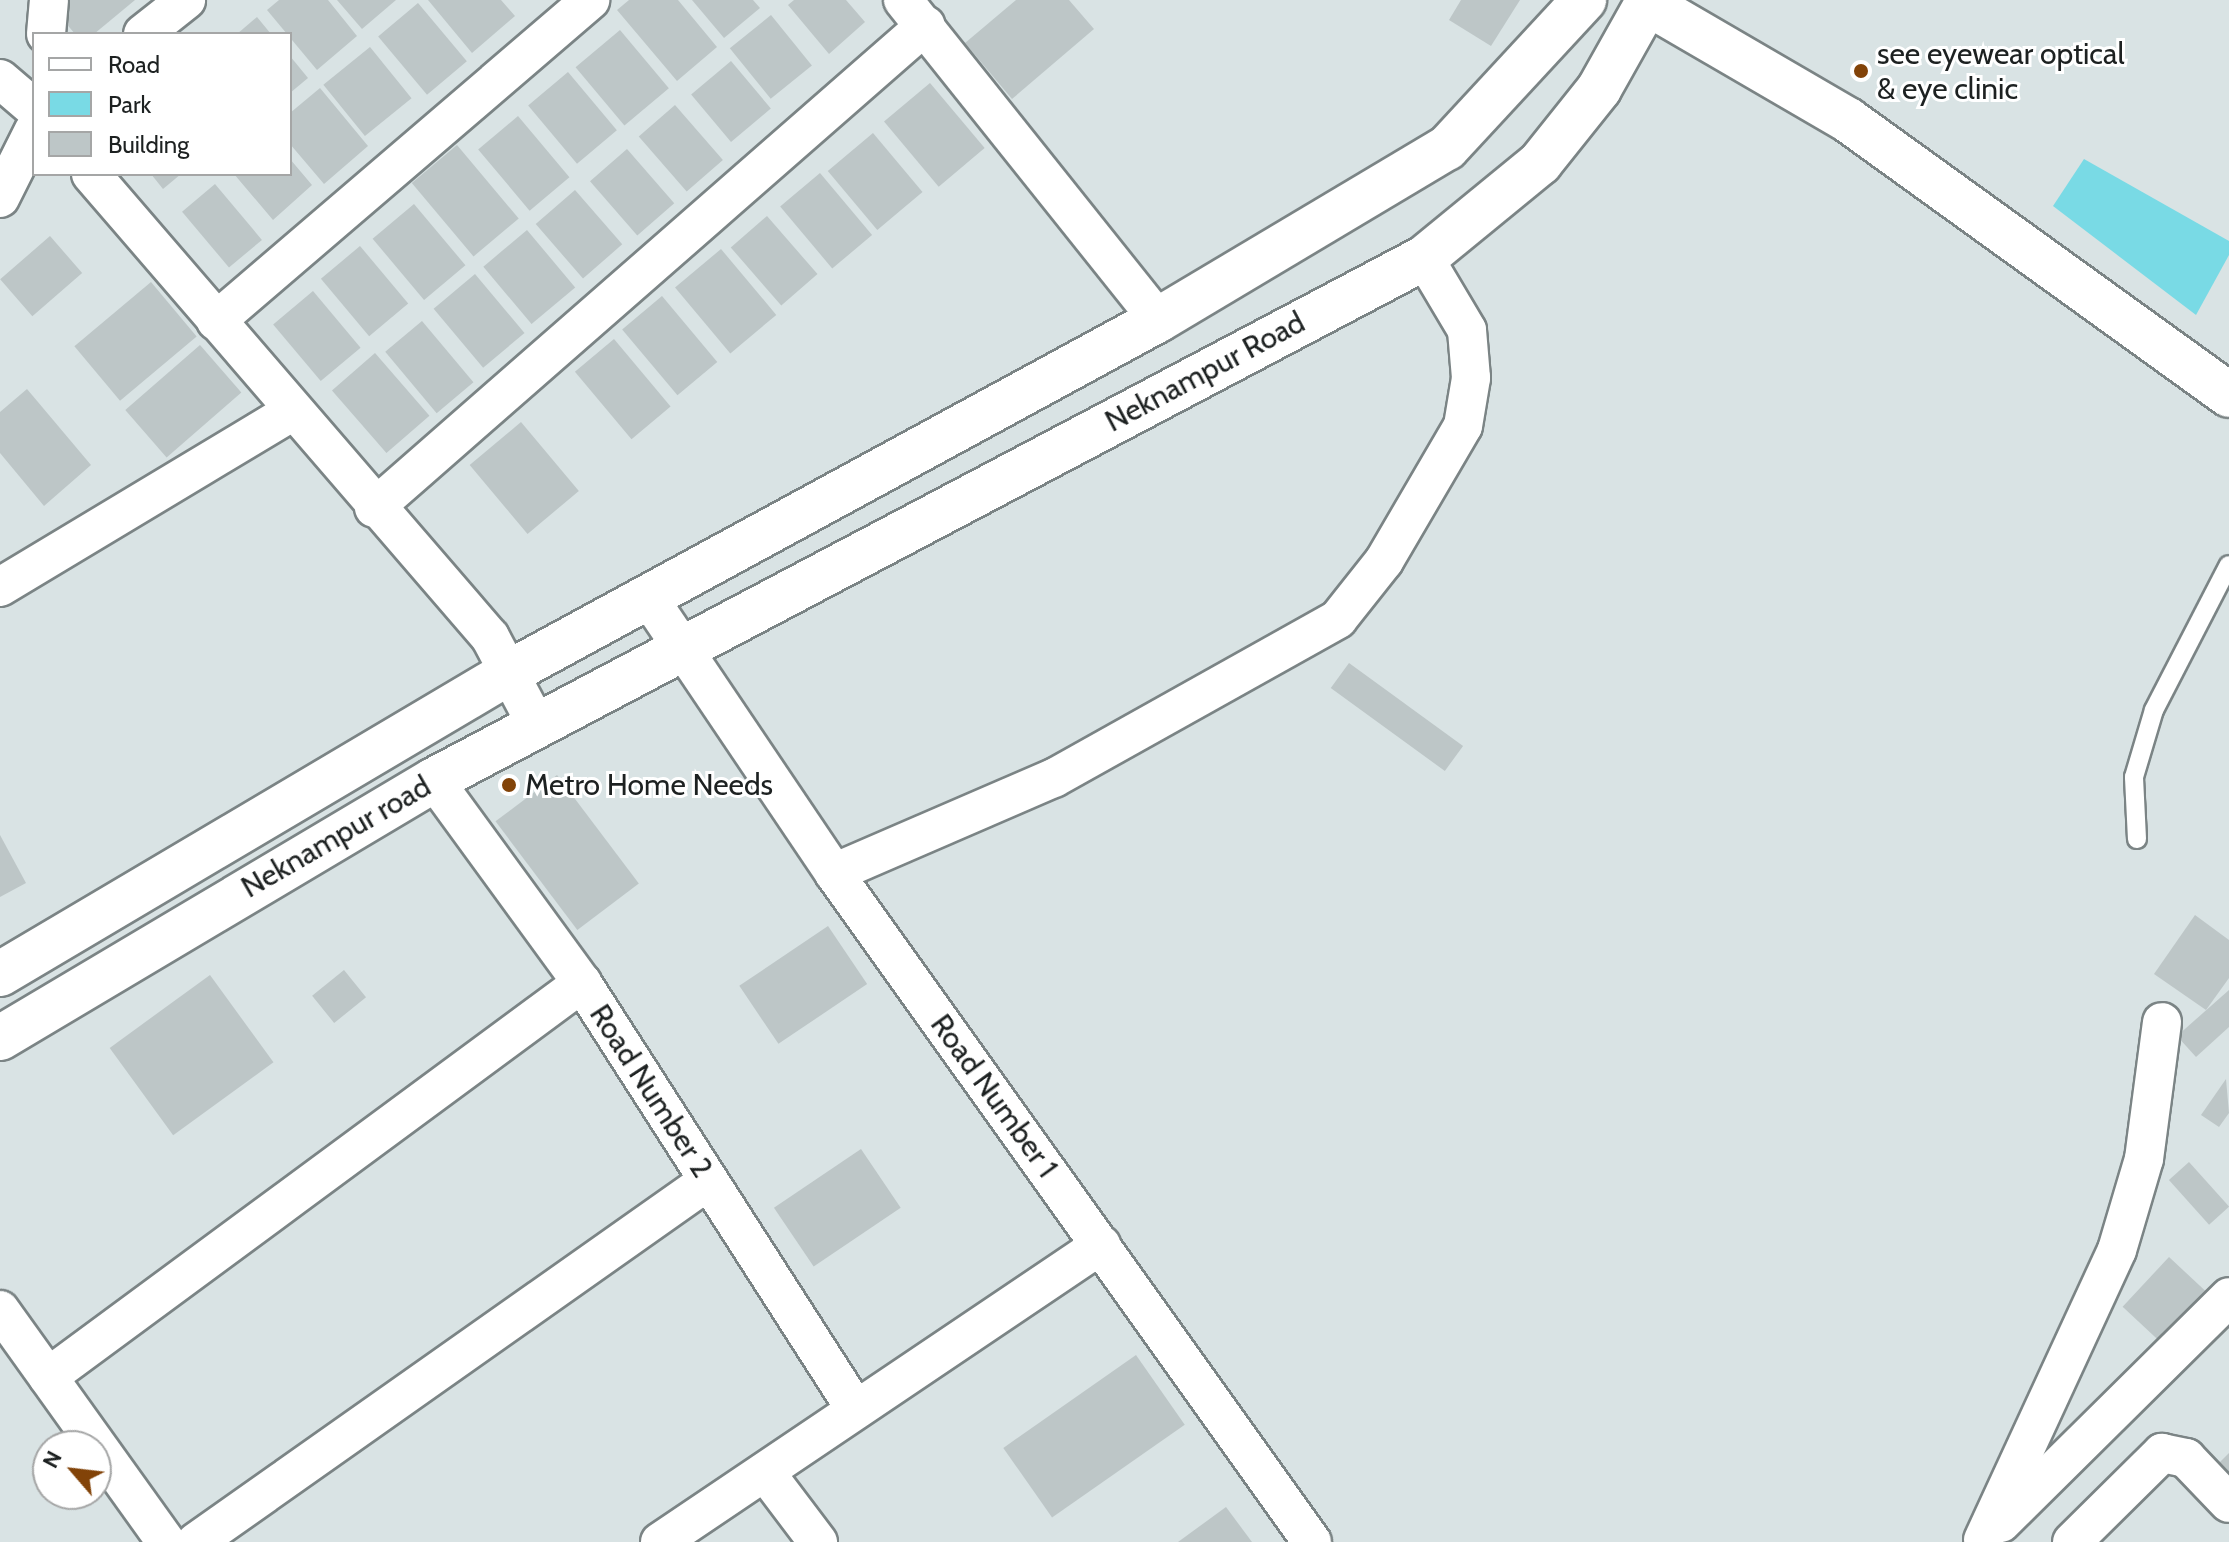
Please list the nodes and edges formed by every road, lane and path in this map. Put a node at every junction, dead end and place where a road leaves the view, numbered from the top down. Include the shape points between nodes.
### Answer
1 (49, 0) edge
2 (186, 0) edge
3 (590, 0) edge
4 (1584, 0) edge
5 (1648, 2) edge
6 (914, 12) edge
7 (46, 32) edge
8 (146, 32) edge
9 (0, 79) edge
10 (32, 106) edge
11 (32, 134) edge
12 (93, 176) edge
13 (0, 198) edge
14 (1424, 258) junction
15 (1158, 320) junction
16 (216, 321) junction
17 (2229, 395) edge
18 (293, 411) junction
19 (374, 508) junction
20 (2229, 565) edge
21 (0, 587) edge
22 (648, 597) junction
23 (679, 647) junction
24 (510, 672) junction
25 (536, 724) junction
26 (434, 780) junction
27 (2137, 839) dead end
28 (834, 873) junction
29 (0, 974) edge
30 (582, 983) junction
31 (2162, 1022) dead end
32 (0, 1038) edge
33 (708, 1181) junction
34 (1101, 1245) junction
35 (2229, 1297) edge
36 (0, 1310) edge
37 (48, 1377) junction
38 (856, 1410) junction
39 (765, 1472) junction
40 (2229, 1503) edge
41 (1982, 1541) edge
42 (166, 1542) edge
43 (196, 1542) edge
44 (660, 1542) edge
45 (818, 1542) edge
46 (1312, 1542) edge
47 (2072, 1542) edge

1 - 7 street
2 - 8 street
3 - 16 street
4 - 15 street via 1447,148
5 - 14 street, Neknampur Road via 1599,89 1540,163
5 - 17 street via 1848,120
6 - 15 street
6 - 19 street
9 - 10 street
11 - 13 street
12 - 16 street
14 - 23 street, Neknampur Road
14 - 28 street via 1467,330 1471,378 1463,426 1384,561 1338,619 1054,778
15 - 22 street
16 - 18 street
18 - 19 street
18 - 21 street
19 - 24 street via 482,627
20 - 27 lane via 2154,710 2134,777
22 - 23 street, Road Number 1
22 - 24 street, Neknampur road
23 - 25 street, Neknampur road
23 - 28 street, Road Number 1
24 - 25 street
24 - 29 street, Neknampur road
25 - 26 street, Neknampur road
26 - 30 street, Road Number 2
26 - 32 street, Neknampur road
28 - 34 street, Road Number 1
30 - 33 street, Road Number 2
30 - 37 street
31 - 41 street via 2144,1159 2117,1250
33 - 38 street, Road Number 2
33 - 43 street
34 - 38 street
34 - 46 street, Road Number 1
35 - 41 street
36 - 37 street
37 - 42 street
38 - 39 street
39 - 44 street
39 - 45 street
40 - 47 street via 2186,1458 2162,1453

